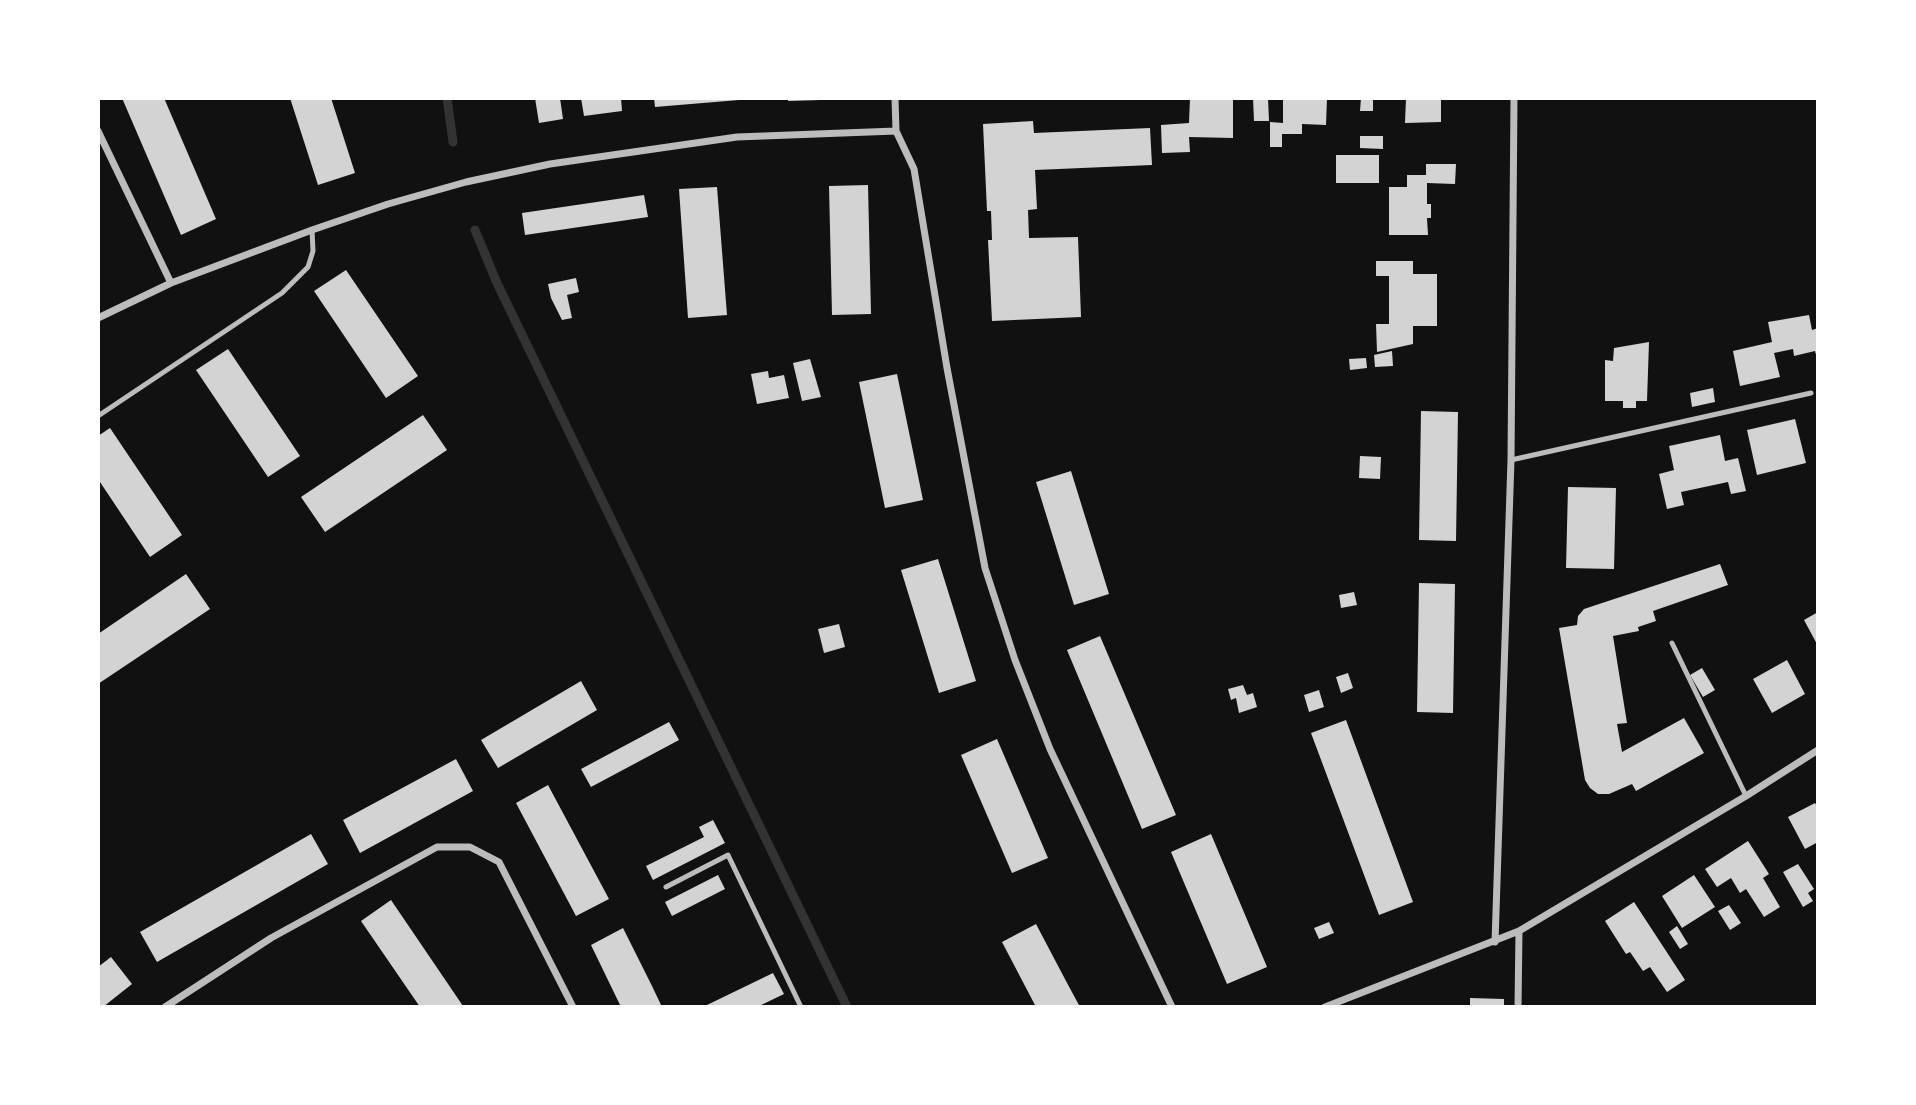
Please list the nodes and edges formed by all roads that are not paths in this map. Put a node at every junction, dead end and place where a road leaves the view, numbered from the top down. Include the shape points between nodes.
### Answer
1 (895, 98) edge
2 (1514, 98) edge
3 (98, 131) edge
4 (896, 131) junction
5 (313, 230) junction
6 (171, 283) junction
7 (98, 318) edge
8 (1811, 393) dead end
9 (98, 416) edge
10 (1511, 460) junction
11 (1672, 643) dead end
12 (1818, 750) edge
13 (1746, 796) junction
14 (666, 887) dead end
15 (1519, 931) junction
16 (1495, 942) junction
17 (165, 1007) edge
18 (573, 1007) edge
19 (801, 1007) edge
20 (1172, 1007) edge
21 (1325, 1007) edge
22 (1518, 1007) edge

1 - 4 street
2 - 10 street
3 - 6 street
4 - 5 street via 737,137 550,164 466,182
4 - 20 street via 914,169 985,568 1049,749
5 - 6 street
5 - 9 lane via 308,267 282,293
6 - 7 street
8 - 10 lane
10 - 16 street
11 - 13 lane
12 - 13 street
13 - 15 street
14 - 19 lane via 728,855
15 - 16 street
15 - 22 street
16 - 21 street
17 - 18 street via 271,938 437,847 470,847 499,862

